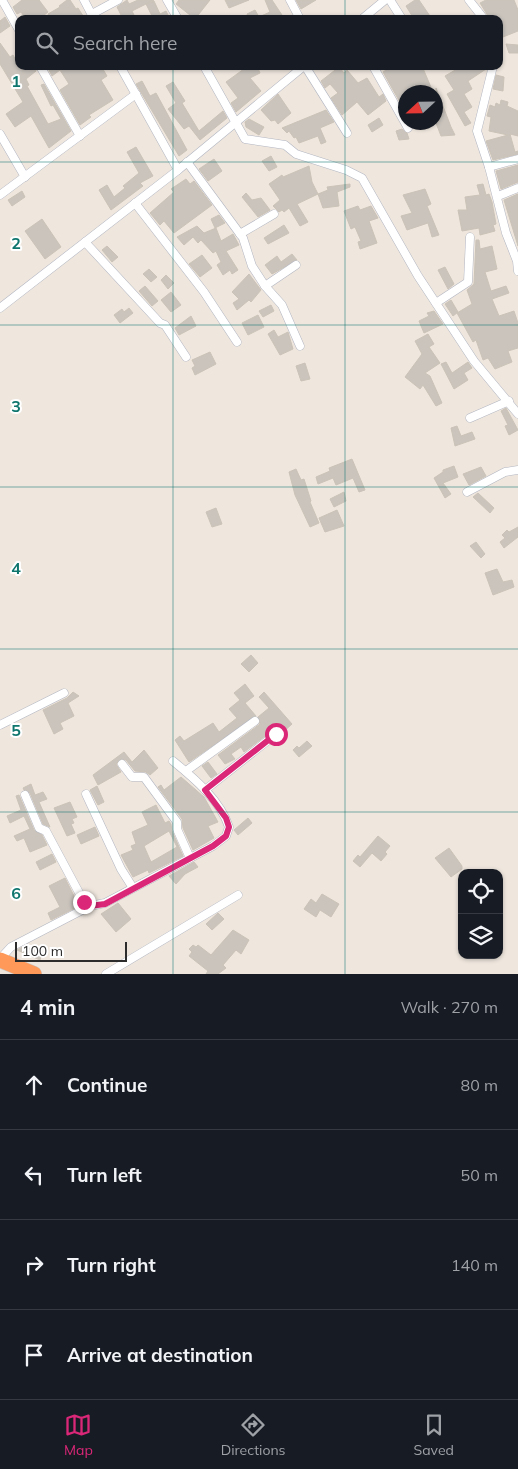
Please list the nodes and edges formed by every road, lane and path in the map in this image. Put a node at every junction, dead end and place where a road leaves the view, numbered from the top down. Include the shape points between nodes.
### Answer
1 (2, 0) edge
2 (84, 0) edge
3 (118, 0) edge
4 (167, 0) edge
5 (290, 0) edge
6 (385, 0) edge
7 (469, 0) edge
8 (92, 15) edge
9 (95, 15) edge
10 (176, 15) edge
11 (298, 15) edge
12 (367, 15) edge
13 (398, 15) edge
14 (481, 15) edge
15 (15, 23) edge
16 (42, 70) edge
17 (122, 70) edge
18 (206, 70) edge
19 (300, 70) edge
20 (308, 70) edge
21 (375, 70) edge
22 (492, 70) edge
23 (136, 94) junction
24 (398, 110) edge
25 (235, 123) junction
26 (348, 133) dead end
27 (0, 134) edge
28 (80, 136) junction
29 (518, 160) edge
30 (187, 162) junction
31 (489, 167) junction
32 (178, 170) junction
33 (25, 177) junction
34 (518, 188) edge
35 (0, 195) edge
36 (498, 196) junction
37 (135, 203) junction
38 (274, 214) dead end
39 (240, 234) junction
40 (470, 237) dead end
41 (85, 242) junction
42 (518, 260) edge
43 (296, 265) dead end
44 (518, 271) edge
45 (265, 286) junction
46 (436, 304) junction
47 (0, 308) edge
48 (237, 342) dead end
49 (300, 346) dead end
50 (186, 357) dead end
51 (509, 401) junction
52 (518, 414) edge
53 (470, 418) dead end
54 (518, 470) edge
55 (467, 492) dead end
56 (64, 693) dead end
57 (255, 721) dead end
58 (0, 726) edge
59 (276, 734) dead end
60 (173, 761) dead end
61 (122, 764) dead end
62 (186, 771) junction
63 (205, 790) junction
64 (86, 794) dead end
65 (25, 795) dead end
66 (190, 858) junction
67 (133, 888) junction
68 (238, 895) dead end
69 (90, 906) junction
70 (0, 960) edge
71 (34, 974) edge
72 (106, 974) edge

1 - 15 street
2 - 8 street
3 - 9 street
4 - 10 street
5 - 11 street
6 - 12 street
6 - 13 street
7 - 14 street
16 - 28 street
17 - 23 street
18 - 25 street
19 - 25 street
20 - 26 street
21 - 24 street
22 - 31 street via 476,127
23 - 28 street
23 - 32 street
25 - 30 street
25 - 46 street via 245,139 285,145 296,154 362,178
27 - 33 street
28 - 33 street
29 - 31 street
30 - 32 street
30 - 39 street
31 - 36 street
32 - 37 street
33 - 35 street
34 - 36 street
36 - 42 street via 506,234
37 - 41 street
37 - 48 street via 204,292
38 - 39 street
39 - 45 street via 252,266
40 - 46 street via 468,282
41 - 47 street
41 - 50 street via 165,325
42 - 44 street
43 - 45 street
45 - 49 street via 282,305
46 - 51 street via 474,360
51 - 52 street
51 - 53 street
54 - 55 street via 505,472
56 - 58 street
57 - 62 street
59 - 63 street
60 - 62 street
61 - 66 street via 132,777 144,777 161,798 177,822
62 - 63 street
63 - 66 street via 229,827 226,836
64 - 67 street
65 - 69 street via 39,828 46,831 84,902
66 - 67 street
67 - 69 street via 105,904
68 - 72 street
69 - 70 street via 11,947
70 - 71 highway

